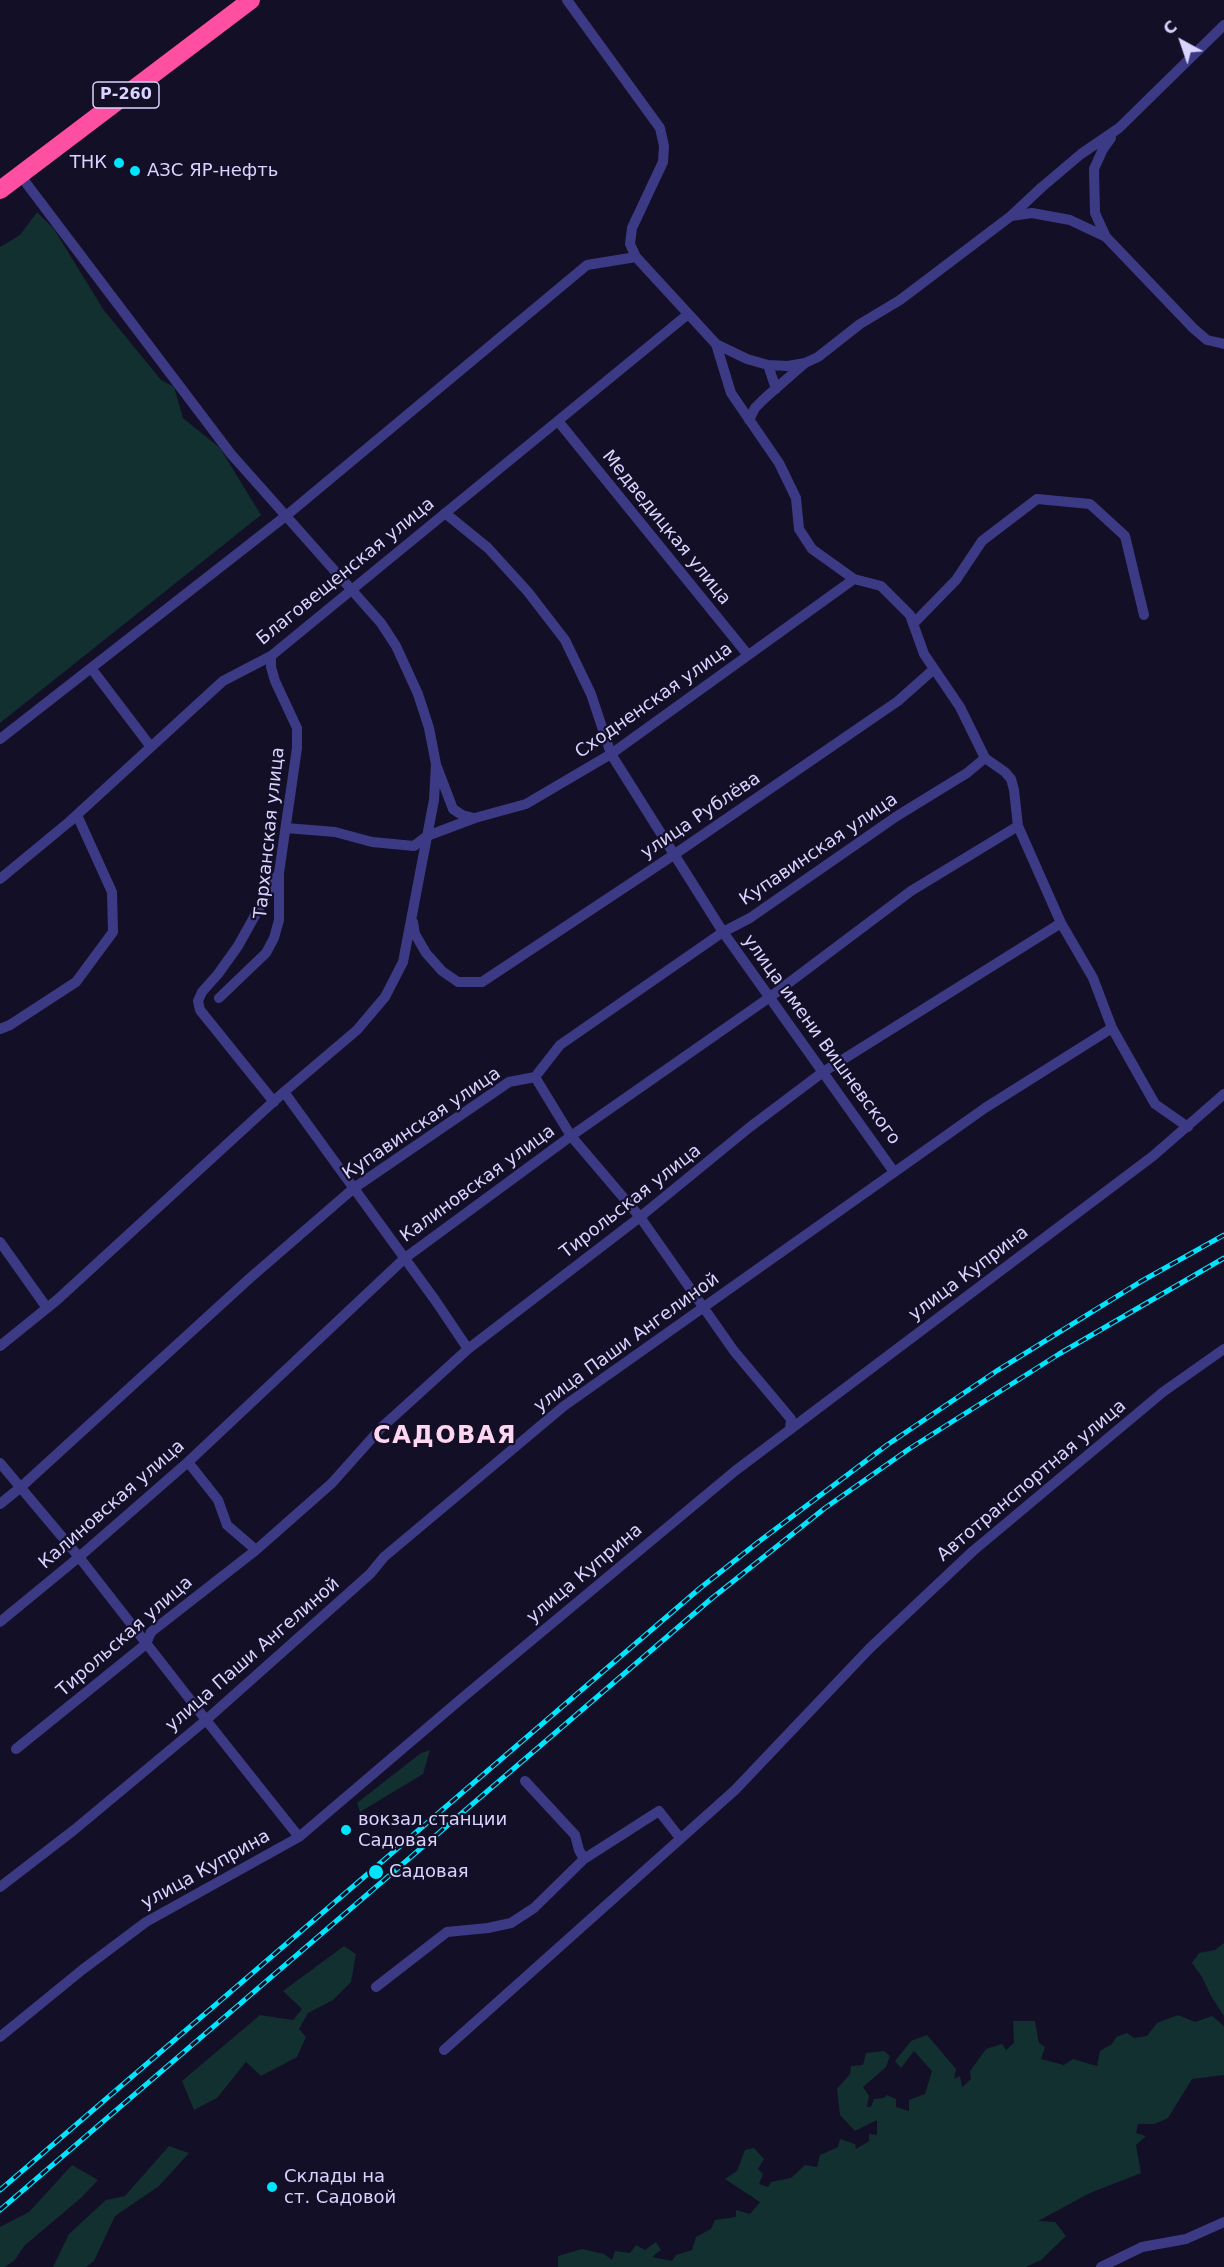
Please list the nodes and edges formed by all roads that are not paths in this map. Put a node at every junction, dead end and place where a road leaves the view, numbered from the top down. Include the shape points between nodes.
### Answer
1 (251, 0) edge
2 (567, 0) edge
3 (1224, 25) edge
4 (1119, 128) junction
5 (20, 175) junction
6 (0, 190) edge
7 (1011, 216) junction
8 (1106, 237) junction
9 (636, 257) junction
10 (687, 315) junction
11 (716, 344) junction
12 (1224, 344) edge
13 (805, 363) junction
14 (768, 365) junction
15 (776, 389) junction
16 (749, 420) junction
17 (558, 421) junction
18 (445, 513) junction
19 (287, 515) junction
20 (854, 579) junction
21 (353, 589) junction
22 (1144, 615) dead end
23 (913, 624) junction
24 (748, 655) junction
25 (271, 656) junction
26 (91, 668) junction
27 (934, 669) junction
28 (0, 739) edge
29 (151, 747) junction
30 (611, 754) junction
31 (985, 758) junction
32 (436, 764) junction
33 (77, 815) junction
34 (475, 818) junction
35 (1018, 826) junction
36 (286, 828) junction
37 (426, 836) junction
38 (675, 854) junction
39 (279, 873) junction
40 (0, 879) edge
41 (266, 899) junction
42 (279, 901) junction
43 (411, 915) junction
44 (1061, 923) junction
45 (723, 932) junction
46 (770, 997) junction
47 (219, 998) dead end
48 (1112, 1028) junction
49 (0, 1029) edge
50 (823, 1072) junction
51 (535, 1077) junction
52 (284, 1092) junction
53 (1224, 1095) edge
54 (274, 1102) junction
55 (1188, 1127) junction
56 (571, 1136) junction
57 (894, 1172) junction
58 (354, 1188) junction
59 (640, 1217) junction
60 (0, 1242) edge
61 (405, 1258) junction
62 (47, 1308) junction
63 (703, 1308) junction
64 (0, 1346) edge
65 (468, 1349) junction
66 (1224, 1349) edge
67 (790, 1430) junction
68 (188, 1462) junction
69 (0, 1463) edge
70 (21, 1487) junction
71 (0, 1504) edge
72 (256, 1550) junction
73 (80, 1557) junction
74 (0, 1622) edge
75 (146, 1644) junction
76 (206, 1720) junction
77 (16, 1749) dead end
78 (525, 1781) dead end
79 (299, 1837) junction
80 (680, 1838) junction
81 (584, 1859) junction
82 (0, 1887) edge
83 (376, 1987) dead end
84 (0, 2037) edge
85 (444, 2050) dead end
86 (1224, 2222) edge
87 (1101, 2267) edge

1 - 5 highway, Р-260
2 - 9 street via 660,129 663,162 632,228 630,244
3 - 4 street
4 - 7 street via 1081,154
4 - 8 street via 1103,148 1094,169 1095,213
5 - 6 highway, Р-260
5 - 19 street via 192,404
7 - 8 street via 1053,215
7 - 13 street via 900,300
8 - 12 street via 1193,328 1207,340
9 - 10 street
9 - 19 street via 587,265
10 - 11 street
10 - 17 street, Благовещенская улица
11 - 14 street
11 - 16 street via 731,393
13 - 14 street
13 - 15 street
14 - 15 street
15 - 16 street via 755,408
16 - 20 street via 779,463 796,498 799,530 812,549
17 - 18 street, Благовещенская улица
17 - 24 street, Медведицкая улица
18 - 21 street, Благовещенская улица
18 - 30 street, улица имени Вишневского via 488,548 565,640 591,694
19 - 21 street
19 - 26 street
20 - 23 street via 881,586 910,615
20 - 24 street, Сходненская улица
21 - 25 street, Благовещенская улица
21 - 32 street via 381,623 408,671 429,728
22 - 23 street via 1125,536 1090,504 1037,499 982,541 956,580
23 - 27 street
24 - 30 street, Сходненская улица
25 - 29 street, Благовещенская улица via 223,681
25 - 36 street, Тарханская улица via 275,681 297,728
26 - 28 street
26 - 29 street
27 - 31 street via 960,707
27 - 38 street, улица Рублёва via 898,701
29 - 33 street, Благовещенская улица
30 - 34 street, Сходненская улица via 526,804
30 - 38 street, улица имени Вишневского
31 - 35 street via 1011,779
31 - 45 street, Купавинская улица via 750,918
32 - 34 street via 453,808
32 - 37 street
33 - 40 street, Благовещенская улица
33 - 49 street via 112,892 113,932 76,982
34 - 37 street, Сходненская улица
35 - 44 street
35 - 46 street, Калиновская улица via 911,891
36 - 37 street, Сходненская улица via 414,846
36 - 39 street, Тарханская улица
37 - 43 street
38 - 43 street, улица Рублёва via 482,982 458,982 442,971 415,934
38 - 45 street, улица имени Вишневского
39 - 41 street
39 - 42 street, Тарханская улица
41 - 42 street
41 - 54 street via 198,1001 200,1010
42 - 47 street, Тарханская улица via 279,920 266,953
43 - 52 street via 403,962 385,997 357,1030
44 - 48 street via 1093,978
44 - 50 street, Тирольская улица
45 - 46 street, улица имени Вишневского
45 - 51 street, Купавинская улица via 560,1045
46 - 50 street, улица имени Вишневского
46 - 56 street, Калиновская улица
48 - 55 street via 1155,1104
48 - 57 street, улица Паши Ангелиной via 985,1108
50 - 57 street, улица имени Вишневского
50 - 59 street, Тирольская улица
51 - 56 street
51 - 58 street, Купавинская улица via 509,1082
52 - 54 street
52 - 58 street
53 - 55 street, улица Куприна
54 - 62 street
55 - 67 street, улица Куприна
56 - 59 street
56 - 61 street, Калиновская улица
57 - 63 street, улица Паши Ангелиной
58 - 61 street
58 - 70 street, Купавинская улица
59 - 63 street
59 - 65 street, Тирольская улица
60 - 62 street
61 - 65 street
61 - 68 street, Калиновская улица
62 - 64 street
63 - 67 street via 791,1419
63 - 76 street, улица Паши Ангелиной via 555,1414 384,1557 370,1574
65 - 72 street, Тирольская улица via 381,1428 332,1483
66 - 80 street, Автотранспортная улица via 1163,1392 973,1551 870,1648 735,1790
67 - 79 street, улица Куприна via 633,1555
68 - 72 street via 219,1500 227,1525
68 - 73 street, Калиновская улица
69 - 70 street
70 - 71 street, Купавинская улица
70 - 73 street
72 - 75 street, Тирольская улица via 151,1632
73 - 74 street, Калиновская улица
73 - 75 street
75 - 76 street
75 - 77 street, Тирольская улица
76 - 79 street
76 - 82 street, улица Паши Ангелиной
78 - 81 street via 575,1835
79 - 84 street, улица Куприна via 146,1922
80 - 81 street via 659,1811
80 - 85 street, Автотранспортная улица
81 - 83 street via 534,1908 512,1923 447,1932
86 - 87 street via 1186,2239 1142,2247

